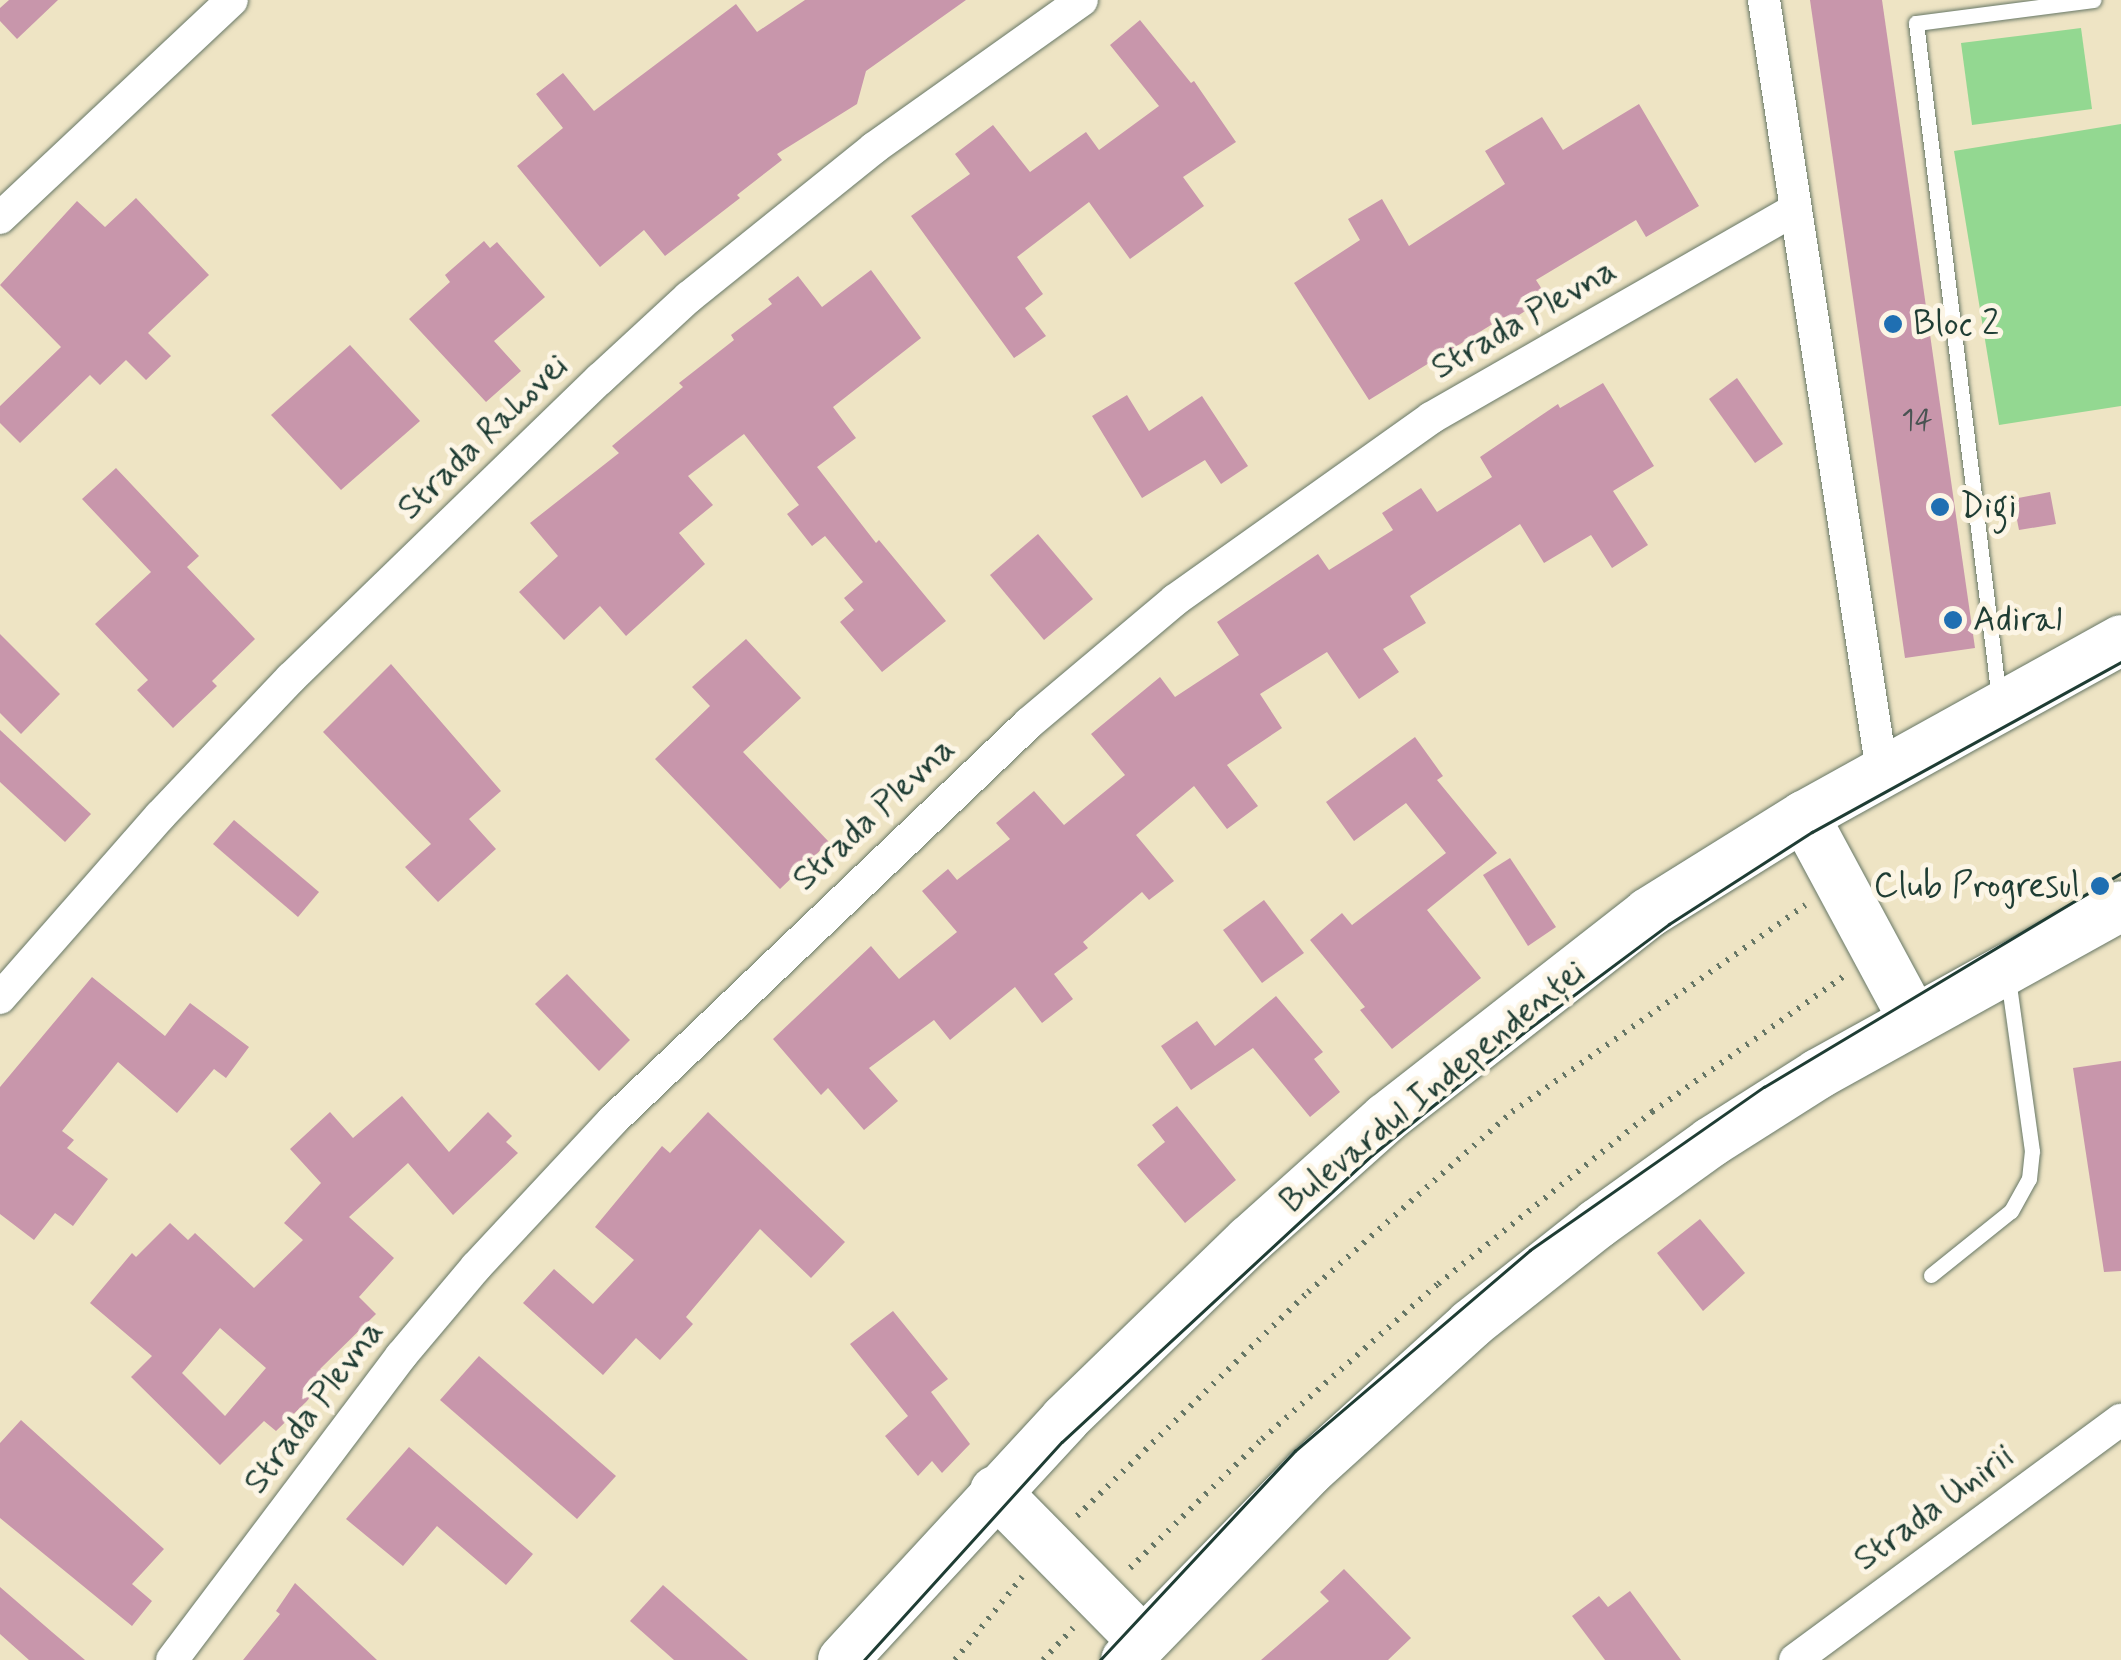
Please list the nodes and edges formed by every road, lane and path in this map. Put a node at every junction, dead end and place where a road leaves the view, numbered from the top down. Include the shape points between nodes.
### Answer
1 (232, 0) edge
2 (1082, 0) edge
3 (1764, 0) edge
4 (2094, 0) edge
5 (1793, 210) junction
6 (0, 218) edge
7 (2121, 640) edge
8 (2000, 705) junction
9 (1882, 772) junction
10 (1804, 816) junction
11 (1839, 882) junction
12 (2121, 906) edge
13 (2007, 968) junction
14 (0, 998) edge
15 (1914, 1020) junction
16 (1931, 1275) dead end
17 (2121, 1420) edge
18 (995, 1491) junction
19 (1048, 1544) junction
20 (1134, 1650) edge
21 (172, 1660) edge
22 (843, 1660) edge
23 (955, 1660) edge
24 (1795, 1660) edge

1 - 6 street
2 - 14 street, Strada Rahovei via 846,170 600,379 291,678
3 - 5 street
4 - 8 lane via 1916,22
5 - 9 street
5 - 21 street, Strada Plevna via 1431,418 1175,600 1029,724 612,1121 490,1252 401,1356
7 - 8 main road, Bulevardul Independenței
8 - 9 main road, Bulevardul Independenței
9 - 10 main road, Bulevardul Independenței
10 - 11 main road
10 - 18 main road, Bulevardul Independenței via 1648,913 1386,1118 1250,1240
11 - 15 main road
11 - 19 path via 1512,1112 1308,1292
12 - 13 main road
13 - 15 main road
13 - 16 lane via 2032,1151 2030,1180 2010,1211
15 - 20 main road via 1711,1142 1471,1324 1308,1472
17 - 24 street, Strada Unirii
18 - 19 main road
18 - 22 main road, Bulevardul Independenței
19 - 20 main road
19 - 23 path

